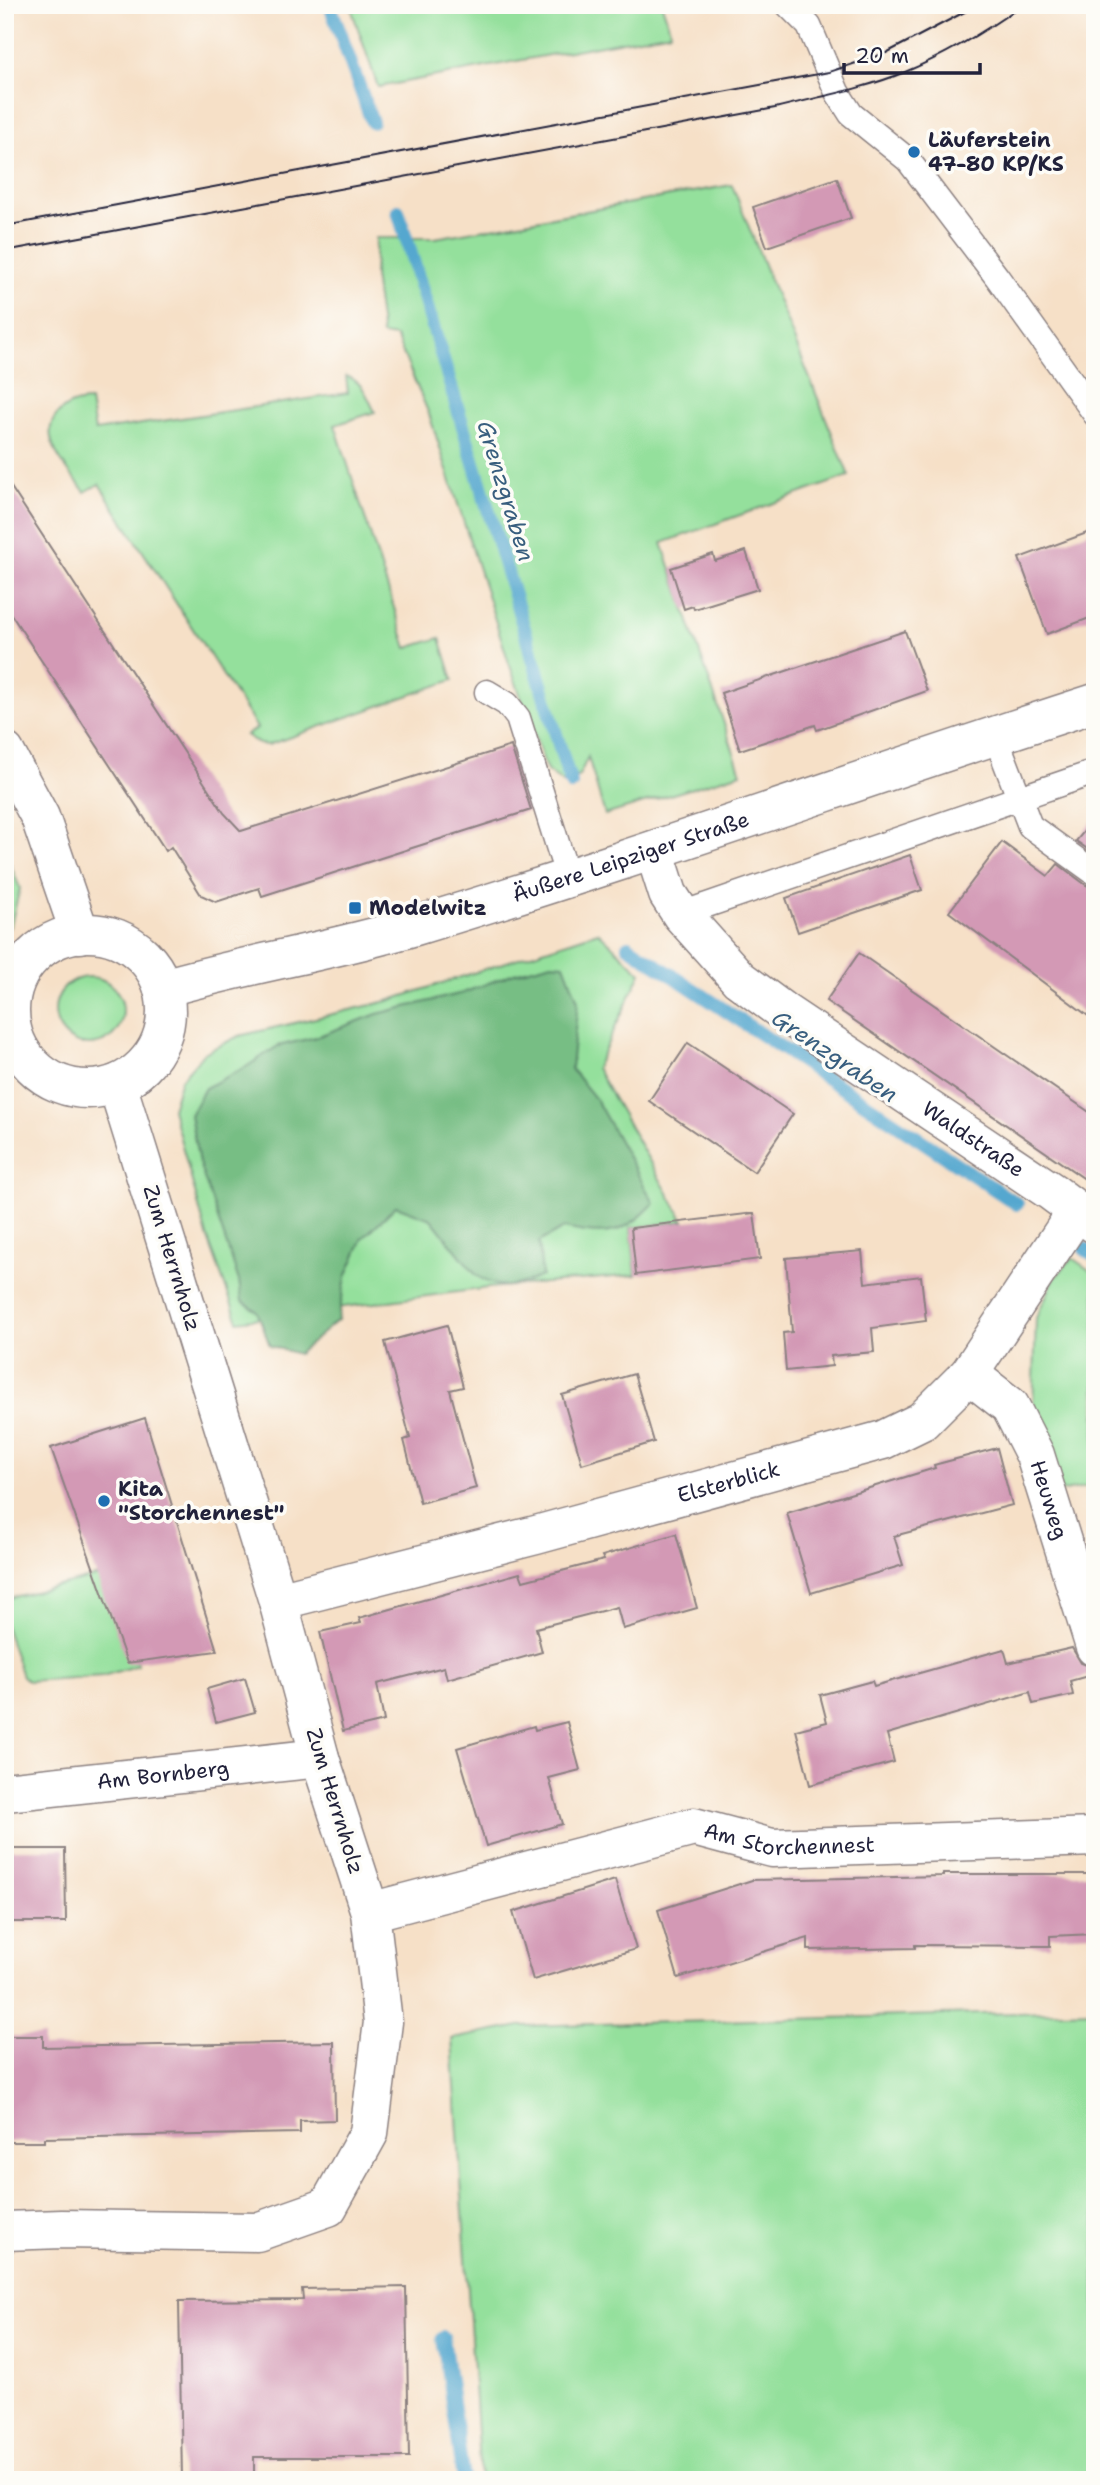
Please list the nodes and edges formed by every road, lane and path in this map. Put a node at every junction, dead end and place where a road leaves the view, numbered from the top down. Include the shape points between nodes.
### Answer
1 (788, 5) edge
2 (1095, 414) edge
3 (486, 692) dead end
4 (1095, 703) edge
5 (995, 735) junction
6 (5, 752) edge
7 (1095, 772) edge
8 (1020, 796) junction
9 (654, 850) junction
10 (1095, 873) edge
11 (568, 878) junction
12 (681, 914) junction
13 (80, 934) junction
14 (163, 988) junction
15 (9, 1037) edge
16 (117, 1084) junction
17 (1086, 1217) edge
18 (969, 1374) junction
19 (278, 1601) junction
20 (1095, 1647) edge
21 (320, 1758) junction
22 (5, 1792) edge
23 (1095, 1837) edge
24 (370, 1912) junction
25 (5, 2231) edge

1 - 2 lane via 808,26 836,92 851,114 908,160
3 - 11 lane via 507,704 518,718
4 - 5 street, Äußere Leipziger Straße
5 - 8 lane
5 - 9 street, Äußere Leipziger Straße
6 - 13 street via 40,817
7 - 8 lane
8 - 10 lane via 1030,826
8 - 12 lane
9 - 11 street, Äußere Leipziger Straße
9 - 12 street, Waldstraße via 668,894
11 - 14 street, Äußere Leipziger Straße via 331,949
12 - 17 street, Waldstraße via 739,979
13 - 14 street via 106,935 131,946 150,964
13 - 15 street via 57,939 22,969 13,990
14 - 16 street via 163,1033 153,1055 138,1072
15 - 16 street via 44,1076 67,1087 92,1090
16 - 19 street, Zum Herrnholz
17 - 18 street, Elsterblick
18 - 19 street, Elsterblick via 922,1421 883,1440
18 - 20 street, Heuweg via 1010,1406 1035,1455
19 - 21 street, Zum Herrnholz
21 - 22 street, Am Bornberg
21 - 24 street, Zum Herrnholz
23 - 24 street, Am Storchennest via 772,1848 694,1826
24 - 25 street, Zum Herrnholz via 383,2022 369,2133 328,2207 257,2232

